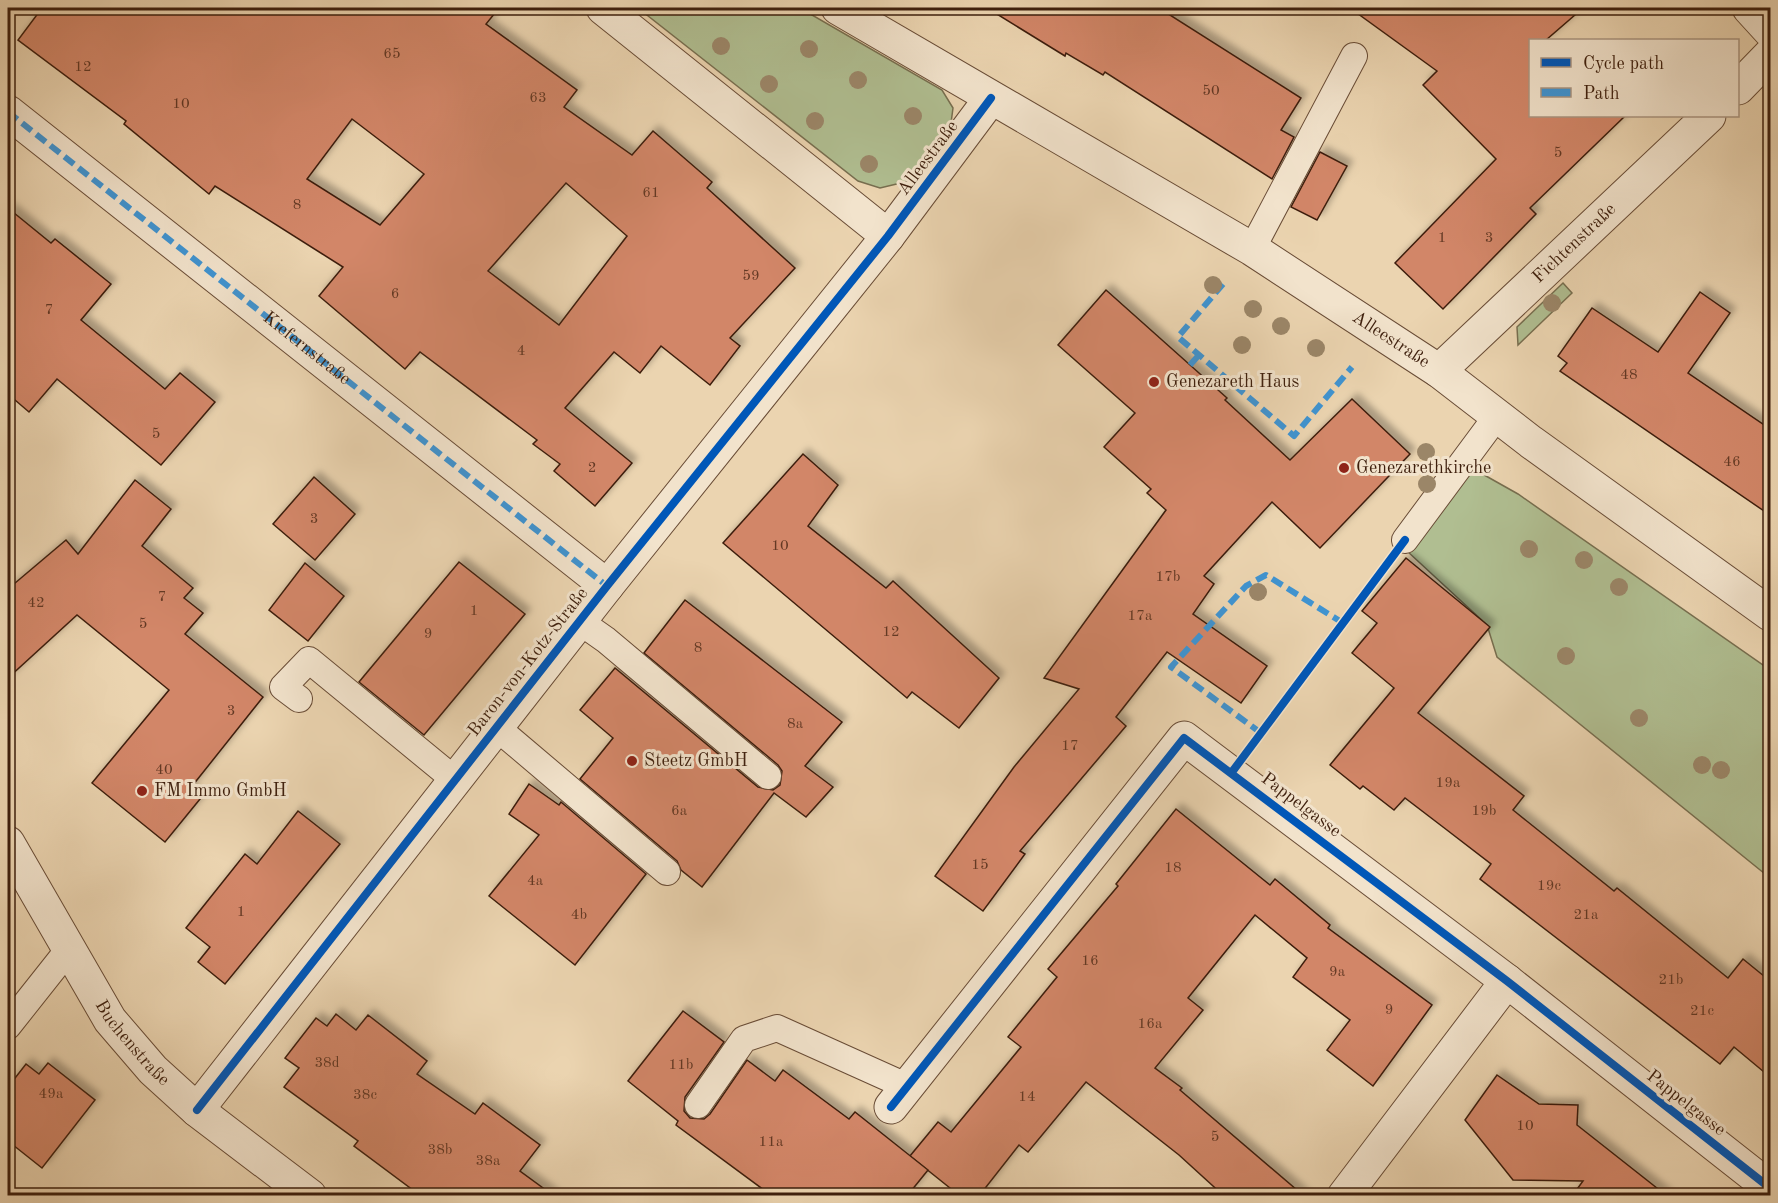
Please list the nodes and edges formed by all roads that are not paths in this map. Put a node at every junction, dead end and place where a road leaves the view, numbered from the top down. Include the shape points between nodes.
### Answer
1 (603, 8) edge
2 (838, 8) edge
3 (1749, 8) edge
4 (1770, 31) edge
5 (1354, 56) dead end
6 (1770, 56) edge
7 (1739, 86) edge
8 (992, 98) junction
9 (8, 112) edge
10 (1708, 117) edge
11 (888, 236) junction
12 (1252, 249) junction
13 (1439, 371) junction
14 (1497, 416) junction
15 (1405, 540) dead end
16 (607, 586) junction
17 (1770, 614) edge
18 (579, 621) junction
19 (299, 699) dead end
20 (496, 727) junction
21 (768, 776) dead end
22 (455, 780) junction
23 (8, 843) edge
24 (667, 872) dead end
25 (69, 949) junction
26 (1507, 981) junction
27 (8, 1026) edge
28 (899, 1097) joint
29 (698, 1105) dead end
30 (197, 1110) junction
31 (1770, 1188) edge
32 (310, 1196) edge
33 (1344, 1196) edge

1 - 11 street
2 - 8 street, Alleestraße
3 - 4 street
5 - 12 lane
6 - 7 street
8 - 11 street, Alleestraße
8 - 12 street, Alleestraße
9 - 16 street, Kiefernstraße
10 - 13 street, Fichtenstraße
11 - 16 street, Baron-von-Kotz-Straße
12 - 13 street, Alleestraße
13 - 14 street, Alleestraße
14 - 15 lane
14 - 17 street, Alleestraße
16 - 18 street, Baron-von-Kotz-Straße
18 - 20 street, Baron-von-Kotz-Straße
18 - 21 lane
19 - 22 lane via 283,687 309,660
20 - 22 street, Baron-von-Kotz-Straße
20 - 24 lane
22 - 30 street, Baron-von-Kotz-Straße
23 - 25 street, Buchenstraße
25 - 27 lane
25 - 30 street, Buchenstraße via 110,1020 153,1070
26 - 28 street, Pappelgasse via 1184,738
26 - 31 street, Pappelgasse
26 - 33 street
28 - 29 lane via 777,1028 744,1039
30 - 32 street, Buchenstraße

